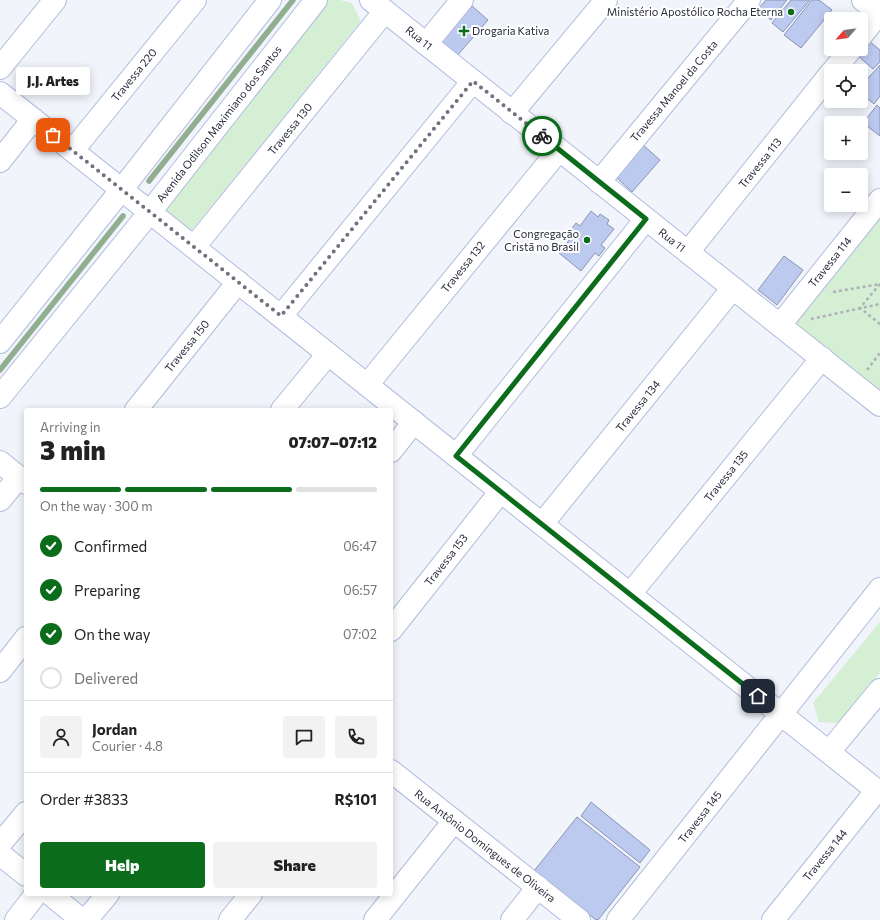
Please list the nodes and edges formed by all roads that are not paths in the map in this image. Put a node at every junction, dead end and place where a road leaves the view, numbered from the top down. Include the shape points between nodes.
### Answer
1 (55, 0) edge
2 (195, 0) edge
3 (270, 0) edge
4 (316, 0) edge
5 (462, 0) edge
6 (606, 0) edge
7 (749, 0) edge
8 (378, 6) edge
9 (874, 9) edge
10 (868, 21) edge
11 (426, 44) junction
12 (845, 56) edge
13 (838, 64) edge
14 (0, 68) edge
15 (473, 81) junction
16 (824, 82) edge
17 (0, 93) edge
18 (512, 112) junction
19 (33, 119) junction
20 (73, 150) junction
21 (559, 150) junction
22 (0, 160) edge
23 (599, 182) junction
24 (122, 189) junction
25 (880, 200) edge
26 (150, 212) junction
27 (646, 219) junction
28 (194, 247) junction
29 (688, 252) junction
30 (238, 282) junction
31 (733, 288) junction
32 (281, 316) junction
33 (780, 325) junction
34 (0, 342) edge
35 (328, 354) junction
36 (822, 358) junction
37 (367, 385) junction
38 (0, 397) edge
39 (880, 404) edge
40 (138, 408) edge
41 (284, 408) edge
42 (414, 422) junction
43 (393, 448) edge
44 (456, 456) junction
45 (0, 462) edge
46 (22, 480) edge
47 (501, 491) junction
48 (0, 500) edge
49 (542, 524) junction
50 (880, 589) edge
51 (630, 594) junction
52 (393, 627) edge
53 (24, 640) edge
54 (0, 670) edge
55 (880, 690) edge
56 (781, 714) junction
57 (829, 752) junction
58 (393, 773) edge
59 (878, 792) edge
60 (24, 815) edge
61 (454, 821) junction
62 (0, 844) edge
63 (0, 854) edge
64 (24, 873) edge
65 (538, 887) junction
66 (34, 896) edge
67 (52, 896) edge
68 (106, 896) edge
69 (249, 896) edge
70 (570, 917) edge
71 (16, 920) edge
72 (82, 920) edge
73 (86, 920) edge
74 (230, 920) edge
75 (375, 920) edge
76 (512, 920) edge
77 (618, 920) edge
78 (773, 920) edge

1 - 14 street
2 - 20 street, Travessa 220
3 - 24 street
4 - 26 street, Avenida Odilson Maximiano dos Santos
5 - 11 street
6 - 18 street
7 - 23 street, Travessa Manoel da Costa
8 - 11 street, Rua 11
8 - 28 street, Travessa 130
9 - 10 street
11 - 15 street, Rua 11
12 - 13 street
15 - 18 street, Rua 11
15 - 32 street
16 - 29 street, Travessa 113
17 - 19 street
18 - 21 street, Rua 11
19 - 20 street
19 - 22 street
20 - 24 street
21 - 23 street, Rua 11
21 - 37 street, Travessa 132
23 - 27 street, Rua 11
24 - 26 street
24 - 34 street
25 - 33 street, Travessa 114
26 - 28 street
26 - 38 street, Avenida Odilson Maximiano dos Santos
27 - 29 street, Rua 11
27 - 44 street
28 - 30 street
29 - 31 street, Rua 11
30 - 32 street
30 - 40 street, Travessa 150
31 - 33 street, Rua 11
31 - 49 street, Travessa 134
32 - 35 street
33 - 36 street, Rua 11
35 - 37 street
35 - 41 street
36 - 39 street, Rua 11
36 - 51 street, Travessa 135
37 - 42 street
42 - 43 street
42 - 44 street
44 - 47 street
45 - 46 street
46 - 48 street
47 - 49 street
47 - 52 street, Travessa 153
49 - 51 street
50 - 56 street, Travessa 145
51 - 56 street
53 - 54 street
55 - 57 street
56 - 57 street
56 - 77 street, Travessa 145
57 - 59 street
58 - 61 street, Rua Antônio Domingues de Oliveira
59 - 78 street, Travessa 144
60 - 62 street
61 - 65 street, Rua Antônio Domingues de Oliveira
61 - 75 street
63 - 64 street
65 - 70 street, Rua Antônio Domingues de Oliveira
65 - 76 street
66 - 71 street
67 - 72 street
68 - 73 street
69 - 74 street

